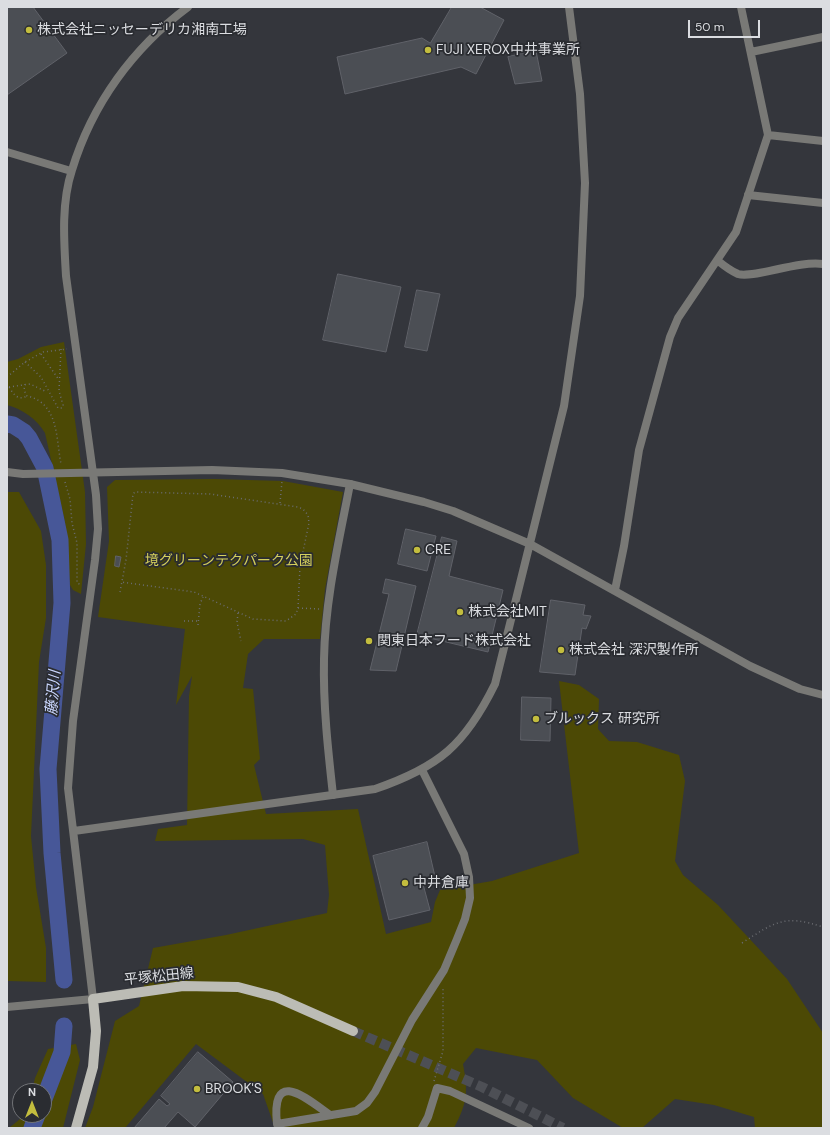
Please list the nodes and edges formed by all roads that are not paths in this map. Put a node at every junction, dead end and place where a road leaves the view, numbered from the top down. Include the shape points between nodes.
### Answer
1 (188, 7) edge
2 (569, 7) edge
3 (741, 7) edge
4 (823, 37) edge
5 (751, 52) junction
6 (768, 135) junction
7 (823, 141) edge
8 (7, 152) edge
9 (71, 171) junction
10 (748, 195) junction
11 (823, 203) edge
12 (717, 260) junction
13 (823, 264) edge
14 (7, 472) edge
15 (93, 473) junction
16 (350, 484) junction
17 (530, 544) junction
18 (615, 590) junction
19 (823, 695) edge
20 (422, 770) junction
21 (333, 796) junction
22 (74, 831) junction
23 (93, 999) junction
24 (7, 1007) edge
25 (353, 1031) tunnel mouth
26 (330, 1115) junction
27 (76, 1128) edge
28 (422, 1128) edge
29 (529, 1128) edge

1 - 9 street via 149,40 126,66 102,100
2 - 17 street via 580,94 585,183 580,296 564,406
3 - 5 street
4 - 5 street
5 - 6 street
6 - 7 street
6 - 10 street
8 - 9 street
9 - 15 street via 64,241 66,276
10 - 11 street
10 - 12 street via 736,232
12 - 13 street via 738,274 802,263
12 - 18 street via 678,318 670,336 639,450
14 - 15 street
15 - 16 street via 212,470 282,473
15 - 22 street via 98,528 69,752 68,788
16 - 17 street via 453,512
16 - 21 street via 328,609 324,658 325,727
17 - 18 street
17 - 20 street via 495,684 472,725 450,750
18 - 19 street via 750,666 800,689
20 - 21 street via 375,789
20 - 26 street via 464,854 470,898 465,919 444,970 412,1020 375,1092 367,1103 356,1111
21 - 22 street
22 - 23 street
23 - 24 street
23 - 25 main road, 平塚松田線 via 183,986 238,987 276,997
23 - 27 main road via 96,1031 93,1067
26 - 26 street via 296,1092 287,1091 276,1103 277,1124
28 - 29 street via 437,1088 450,1091

